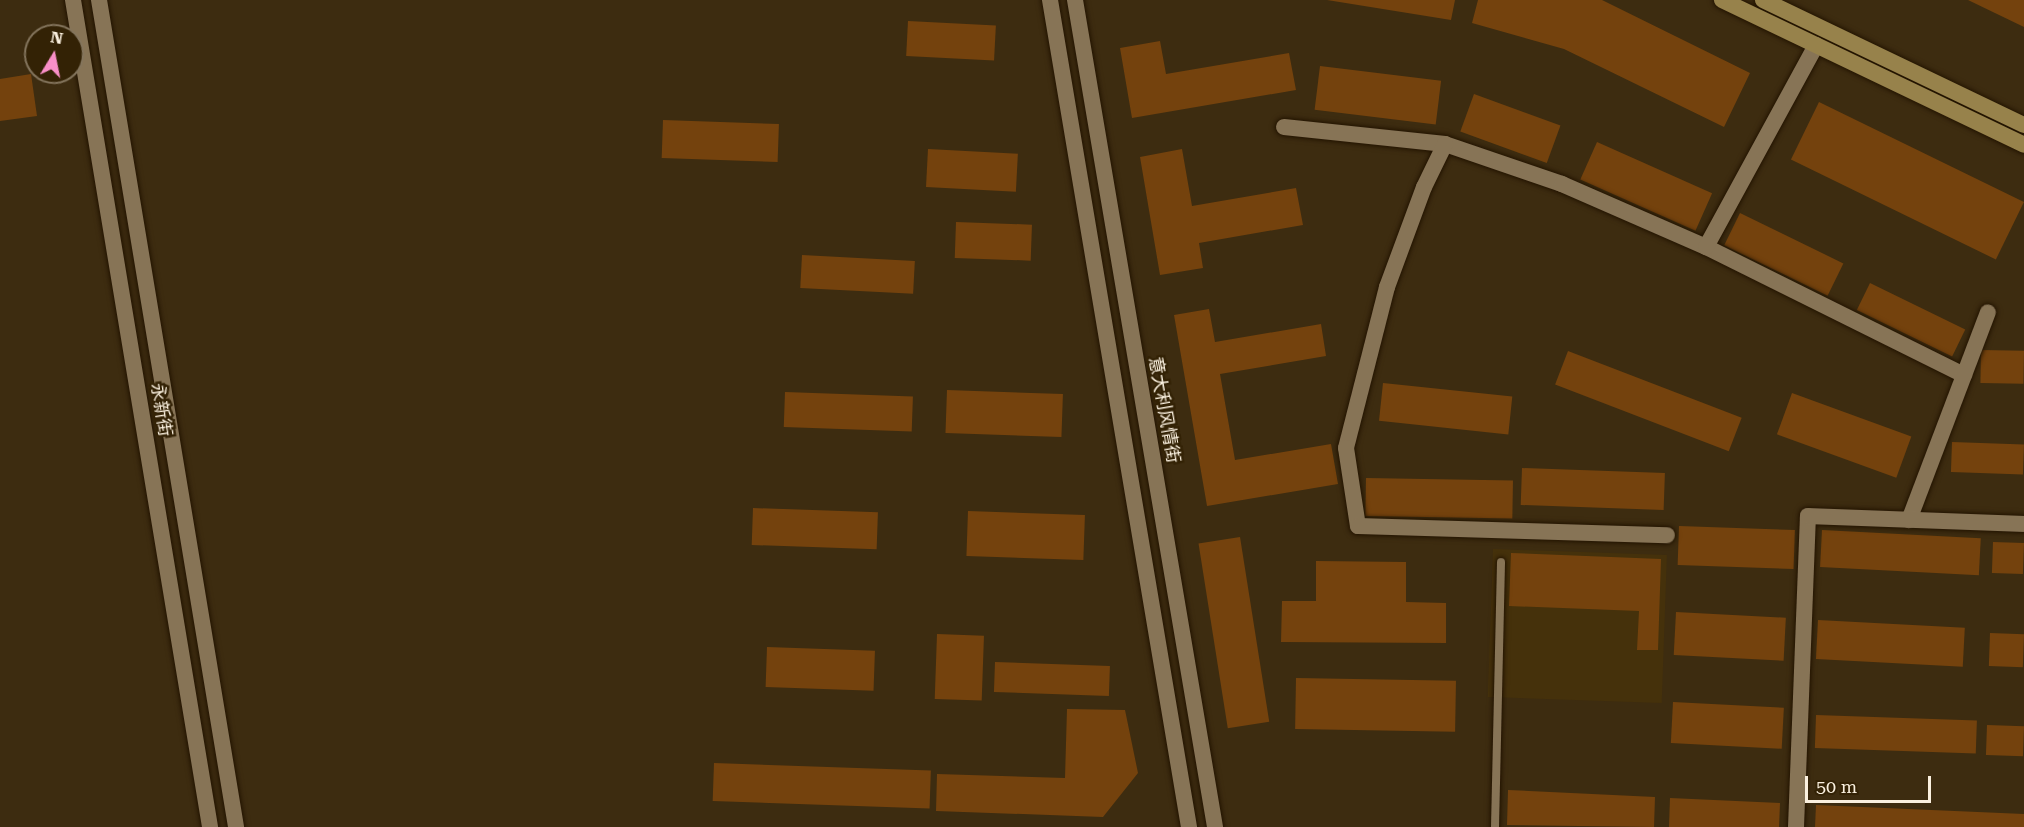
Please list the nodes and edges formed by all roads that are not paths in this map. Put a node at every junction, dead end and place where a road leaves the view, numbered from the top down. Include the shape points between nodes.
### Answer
1 (73, 0) edge
2 (99, 0) edge
3 (1050, 0) edge
4 (1075, 0) edge
5 (1722, 0) edge
6 (1763, 0) edge
7 (1816, 45) junction
8 (2024, 125) edge
9 (1284, 127) dead end
10 (1445, 144) junction
11 (2024, 145) edge
12 (1706, 247) junction
13 (1988, 312) dead end
14 (1964, 375) junction
15 (1909, 520) junction
16 (2024, 524) edge
17 (1667, 535) dead end
18 (1501, 562) dead end
19 (210, 827) edge
20 (236, 827) edge
21 (1189, 827) edge
22 (1215, 827) edge
23 (1495, 827) edge
24 (1796, 827) edge

1 - 19 street, 永新街
2 - 20 street, 永新街
3 - 21 street
4 - 22 street, 意大利风情街
5 - 7 main road
6 - 8 main road
7 - 11 main road
7 - 12 street
9 - 10 street
10 - 12 street via 1562,184
10 - 17 street via 1424,187 1387,287 1346,448 1358,526
12 - 14 street
13 - 14 street
14 - 15 street
15 - 16 street
15 - 24 street via 1808,516
18 - 23 lane

